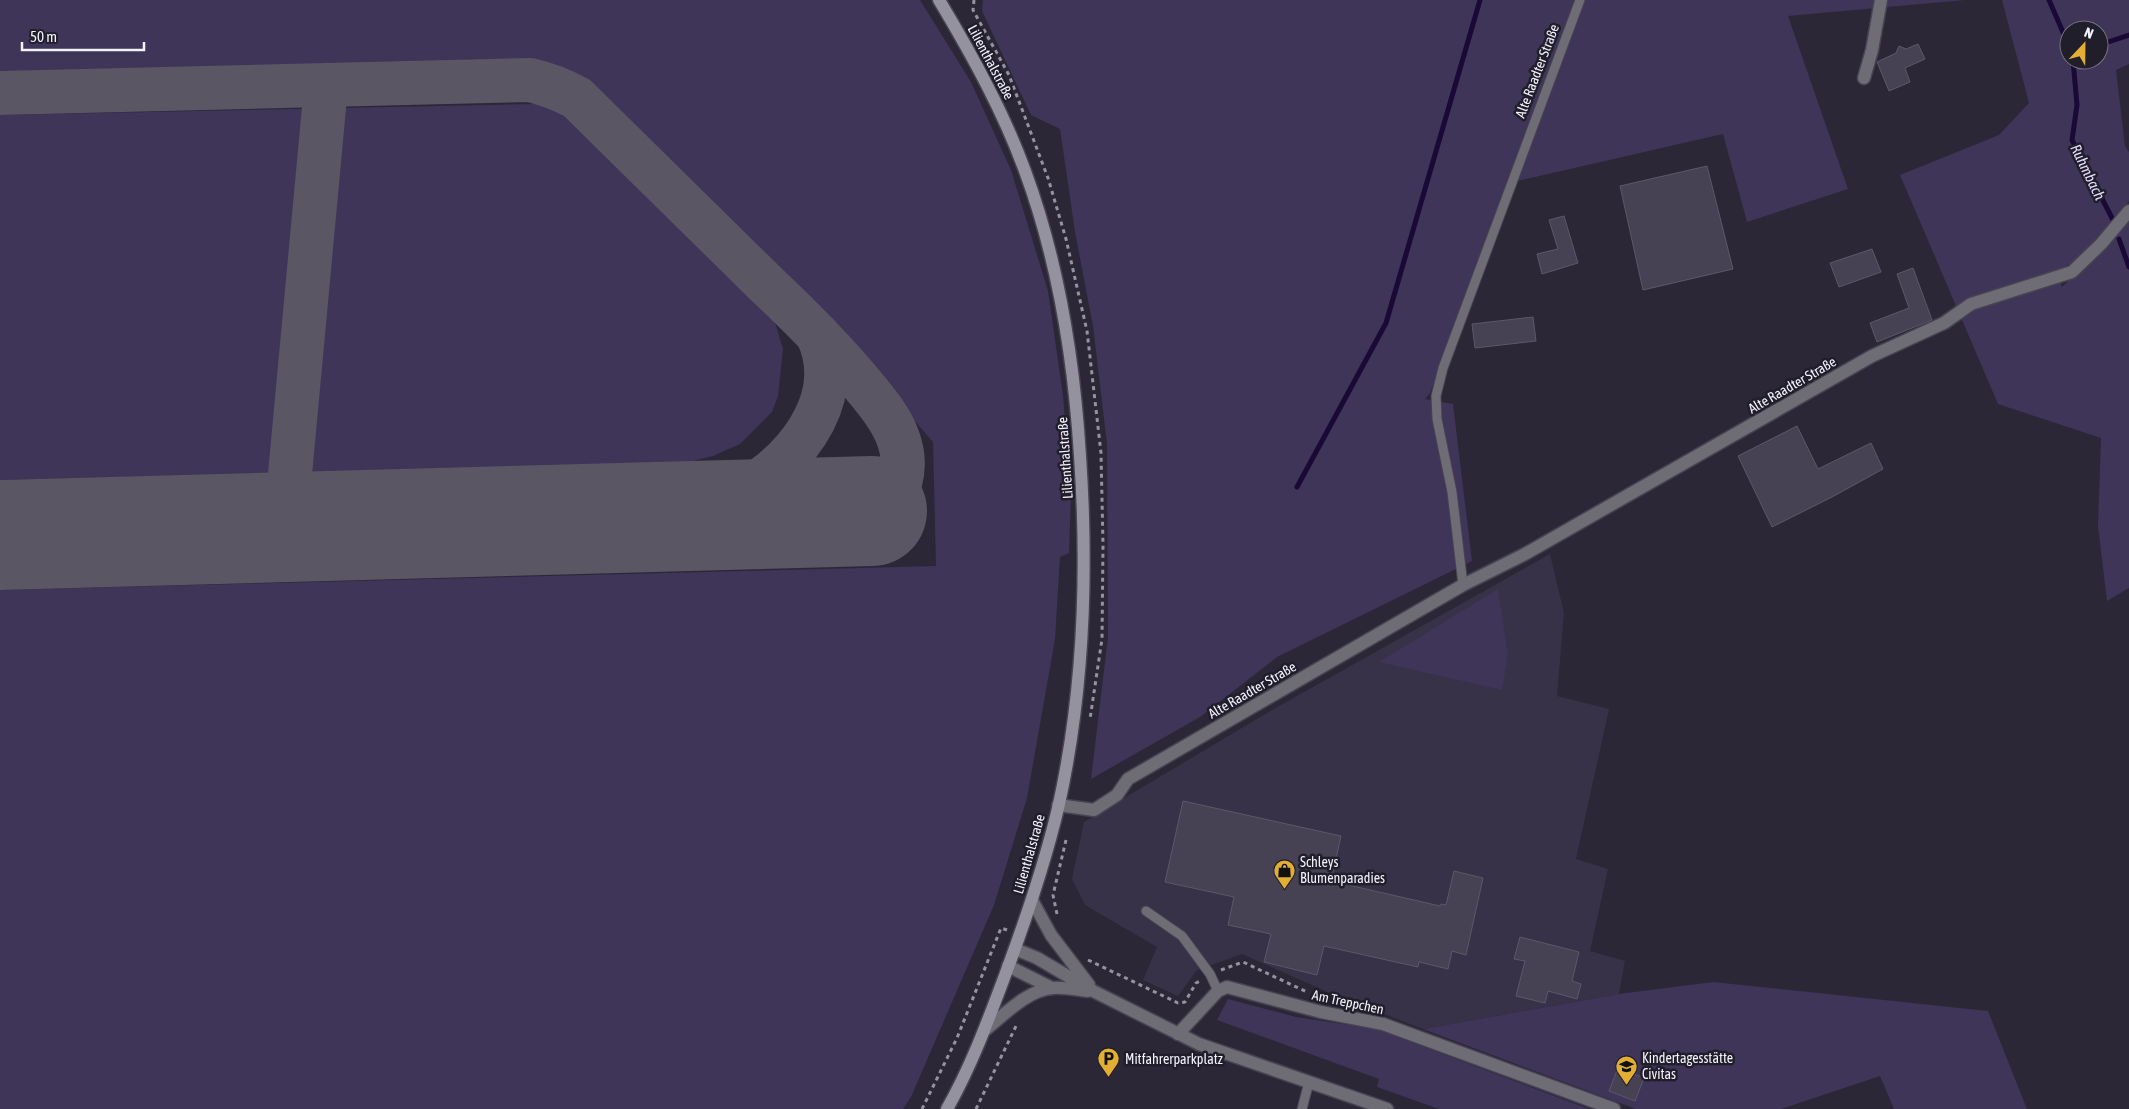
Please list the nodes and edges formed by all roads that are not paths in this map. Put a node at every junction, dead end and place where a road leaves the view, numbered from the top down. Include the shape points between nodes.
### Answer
1 (939, 0) edge
2 (1580, 0) edge
3 (1881, 0) edge
4 (1864, 78) dead end
5 (2129, 211) edge
6 (1463, 585) junction
7 (1058, 805) junction
8 (1032, 900) junction
9 (1146, 912) dead end
10 (1015, 949) junction
11 (1008, 966) junction
12 (1052, 988) junction
13 (1218, 991) junction
14 (1093, 992) junction
15 (984, 1031) junction
16 (1178, 1034) junction
17 (1309, 1082) junction
18 (947, 1109) edge
19 (1302, 1109) edge
20 (1387, 1109) edge
21 (1614, 1109) edge

1 - 7 main road, Lilienthalstraße via 1002,114 1026,174 1059,287 1075,386 1084,505 1084,597 1070,742
2 - 6 lane, Alte Raadter Straße via 1443,368 1436,396
3 - 4 street
5 - 6 street, Alte Raadter Straße via 2072,272 1971,304 1944,323 1872,356 1525,554
6 - 7 street, Alte Raadter Straße via 1128,780 1117,795 1094,810
7 - 8 main road, Lilienthalstraße
8 - 10 main road, Lilienthalstraße
8 - 14 street via 1051,935
9 - 13 lane via 1182,936 1210,974
10 - 11 main road, Lilienthalstraße
10 - 14 street via 1037,958
11 - 12 street
11 - 15 main road, Lilienthalstraße
12 - 14 street
12 - 15 street via 1027,997
13 - 16 street
13 - 21 street, Am Treppchen via 1227,987 1320,1012 1383,1024
14 - 16 street
15 - 18 main road, Lilienthalstraße
16 - 17 street
17 - 19 lane
17 - 20 street

